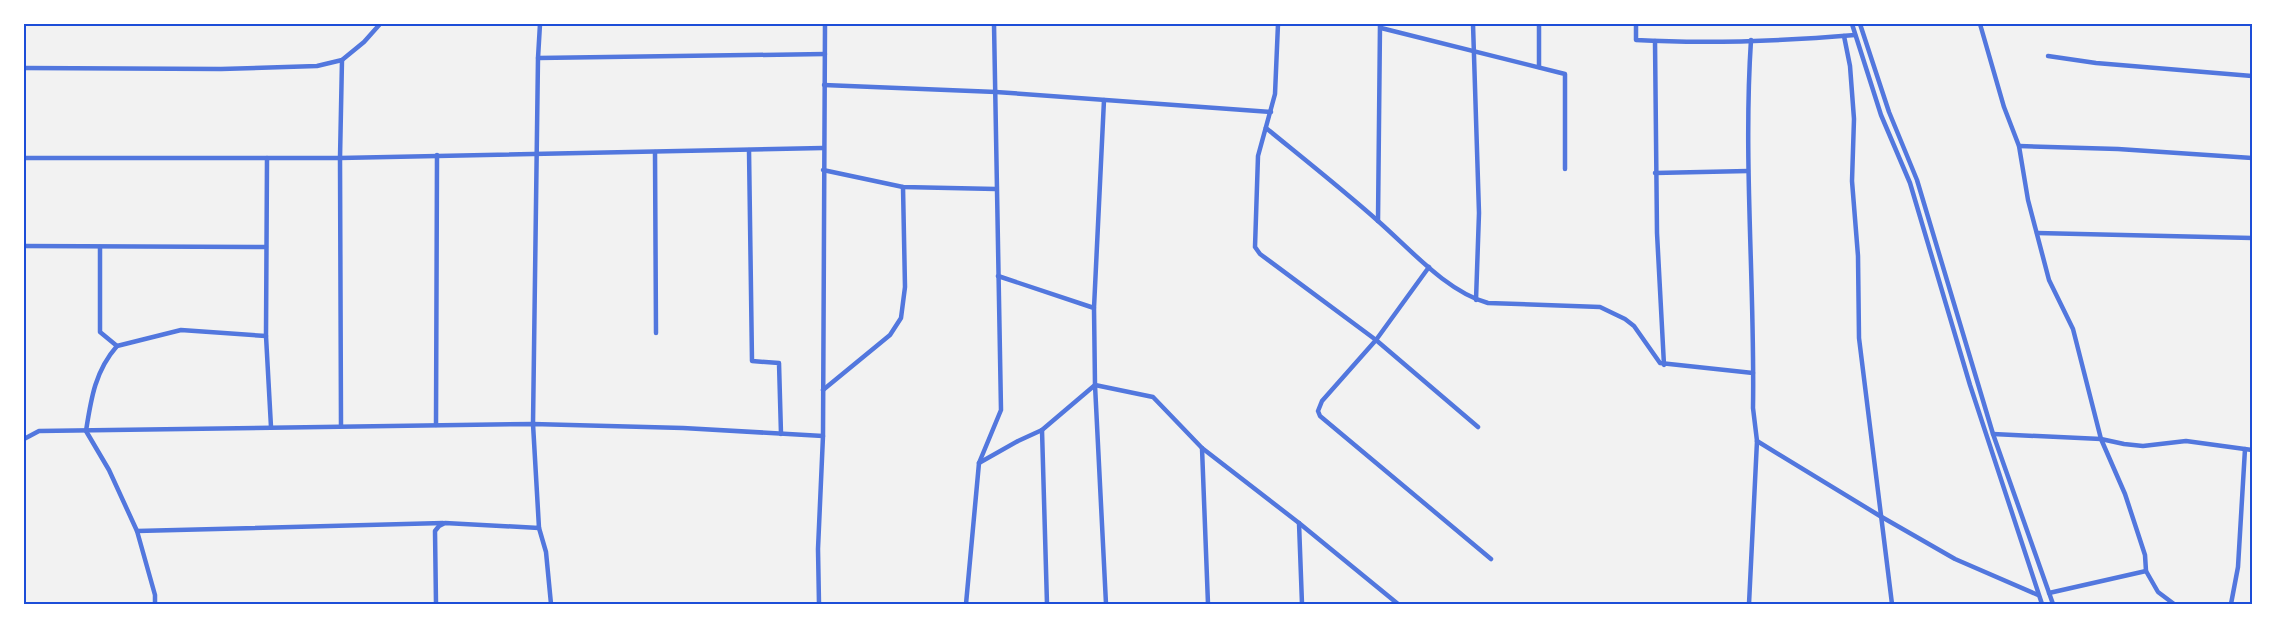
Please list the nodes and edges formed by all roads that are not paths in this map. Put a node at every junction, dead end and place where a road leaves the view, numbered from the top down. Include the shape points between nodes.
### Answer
1 (380, 24) edge
2 (540, 24) edge
3 (825, 24) edge
4 (994, 24) edge
5 (1278, 24) edge
6 (1473, 24) edge
7 (1540, 24) edge
8 (1636, 24) edge
9 (1852, 24) edge
10 (1860, 24) edge
11 (1980, 24) edge
12 (1380, 26) edge
13 (1855, 35) junction
14 (1844, 36) junction
15 (1751, 40) junction
16 (1655, 41) junction
17 (1473, 50) junction
18 (825, 54) junction
19 (2048, 56) dead end
20 (538, 58) junction
21 (342, 60) junction
22 (1539, 67) junction
23 (24, 68) edge
24 (2252, 76) edge
25 (824, 85) junction
26 (996, 92) junction
27 (1104, 100) junction
28 (1271, 112) junction
29 (1266, 128) junction
30 (2019, 146) junction
31 (823, 148) junction
32 (749, 150) junction
33 (655, 152) junction
34 (538, 154) junction
35 (437, 155) junction
36 (24, 158) edge
37 (266, 158) junction
38 (340, 158) junction
39 (2252, 158) edge
40 (1565, 169) dead end
41 (823, 170) junction
42 (1748, 171) junction
43 (1655, 173) junction
44 (903, 187) junction
45 (996, 189) junction
46 (1378, 221) junction
47 (2037, 233) junction
48 (2252, 238) edge
49 (24, 246) edge
50 (100, 247) junction
51 (266, 247) junction
52 (1429, 267) junction
53 (998, 276) junction
54 (1476, 300) junction
55 (1094, 308) junction
56 (656, 333) dead end
57 (266, 336) junction
58 (1376, 340) junction
59 (117, 346) junction
60 (1664, 364) junction
61 (1753, 373) junction
62 (1095, 385) junction
63 (823, 390) junction
64 (533, 424) junction
65 (436, 425) junction
66 (341, 426) junction
67 (271, 427) junction
68 (1478, 427) dead end
69 (1042, 430) junction
70 (86, 431) junction
71 (781, 434) junction
72 (1994, 434) junction
73 (823, 436) junction
74 (24, 438) edge
75 (2101, 439) junction
76 (1757, 441) junction
77 (1202, 448) junction
78 (2245, 449) junction
79 (2252, 450) edge
80 (979, 463) junction
81 (1880, 516) junction
82 (445, 523) junction
83 (1299, 523) junction
84 (539, 528) junction
85 (137, 531) junction
86 (1491, 560) dead end
87 (2146, 571) junction
88 (2049, 593) junction
89 (2038, 595) junction
90 (155, 604) edge
91 (436, 604) edge
92 (551, 604) edge
93 (820, 604) edge
94 (966, 604) edge
95 (1046, 604) edge
96 (1106, 604) edge
97 (1208, 604) edge
98 (1302, 604) edge
99 (1398, 604) edge
100 (1749, 604) edge
101 (1892, 604) edge
102 (2042, 604) edge
103 (2053, 604) edge
104 (2174, 604) edge
105 (2231, 604) edge

1 - 21 street
2 - 20 street
3 - 18 street
4 - 26 street
5 - 28 street via 1275,94
6 - 17 street
7 - 22 street
8 - 16 street via 1636,40
9 - 13 street
10 - 72 street via 1888,112 1917,180
11 - 30 street
12 - 17 street
12 - 46 street
13 - 14 street
13 - 89 street via 1881,115 1910,183 1970,385
14 - 15 street
14 - 81 street via 1854,119 1852,181 1858,256 1859,338
15 - 16 street
15 - 42 street
16 - 43 street
17 - 22 street
17 - 54 street via 1479,213
18 - 20 street
18 - 25 street
19 - 24 street
20 - 34 street
21 - 23 street via 317,66 221,70
21 - 38 street
22 - 40 street via 1565,74
25 - 26 street
25 - 31 street
26 - 27 street
26 - 45 street
27 - 28 street
27 - 55 street
28 - 29 street
29 - 46 street
29 - 58 street via 1258,156 1254,247
30 - 39 street
30 - 47 street
31 - 32 street
31 - 41 street
32 - 33 street
32 - 71 street via 752,361 779,363
33 - 34 street
33 - 56 street
34 - 35 street
34 - 64 street
35 - 38 street
35 - 65 street
36 - 37 street
37 - 38 street
37 - 51 street
38 - 66 street
41 - 44 street
41 - 63 street
42 - 43 street
42 - 61 street
43 - 60 street
44 - 45 street
44 - 63 street via 905,287 901,318 890,335
45 - 53 street
46 - 52 street
47 - 48 street
47 - 75 street via 2049,280 2073,329
49 - 50 street
50 - 51 street
50 - 59 street via 100,332
51 - 57 street
52 - 54 street
52 - 58 street
53 - 55 street
53 - 80 street via 1001,410
54 - 60 street via 1600,307 1634,326 1656,360
55 - 62 street
57 - 59 street via 181,330
57 - 67 street
58 - 68 street
58 - 86 street via 1322,401 1318,411 1320,416
59 - 70 street via 98,373
60 - 61 street
61 - 76 street
62 - 69 street
62 - 77 street via 1153,396
62 - 96 street
63 - 73 street
64 - 65 street
64 - 71 street
64 - 84 street
65 - 66 street
66 - 67 street
67 - 70 street
69 - 80 street
69 - 95 street
70 - 74 street via 39,431
70 - 85 street via 109,470
71 - 73 street
72 - 75 street
72 - 88 street
73 - 93 street via 818,549
75 - 78 street via 2143,446 2186,440
75 - 87 street via 2125,494 2145,555
76 - 81 street
76 - 100 street
77 - 83 street
77 - 97 street
78 - 79 street
78 - 105 street via 2238,567
80 - 94 street
81 - 89 street via 1955,559
81 - 101 street
82 - 84 street
82 - 85 street
82 - 91 street via 435,531
83 - 98 street
83 - 99 street
84 - 92 street via 546,552
85 - 90 street
87 - 88 street
87 - 104 street via 2158,592
88 - 103 street
89 - 102 street

